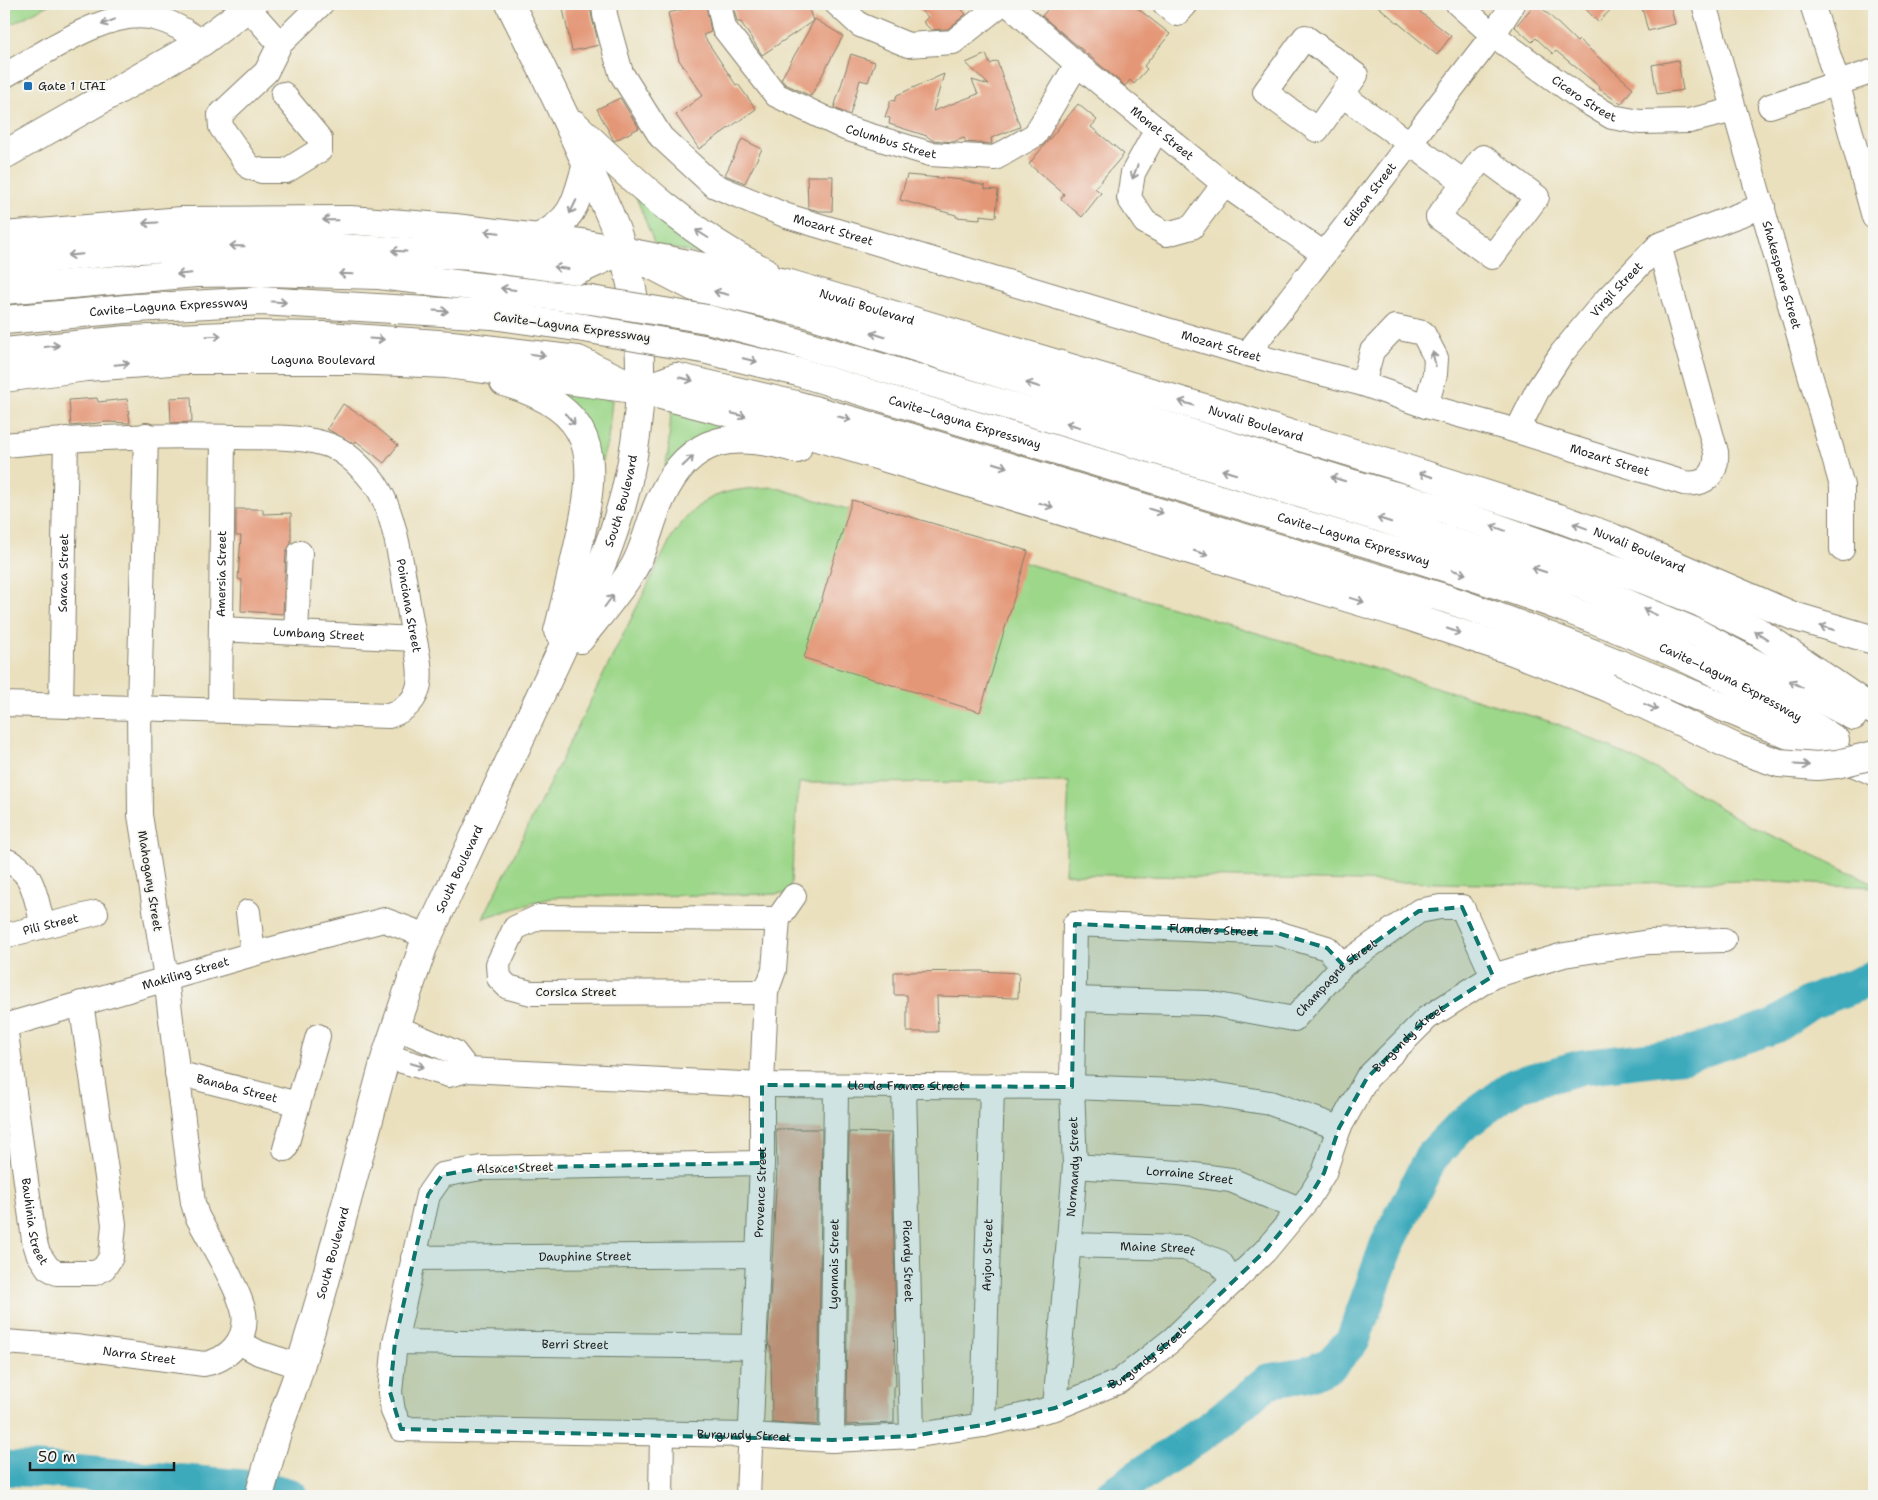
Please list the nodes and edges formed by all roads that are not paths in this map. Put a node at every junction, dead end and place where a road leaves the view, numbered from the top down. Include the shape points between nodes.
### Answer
1 (321, 4) edge
2 (510, 4) edge
3 (604, 4) edge
4 (719, 4) edge
5 (838, 4) edge
6 (1001, 4) edge
7 (1008, 4) edge
8 (1165, 4) edge
9 (1186, 4) edge
10 (1458, 4) edge
11 (1513, 4) edge
12 (1704, 4) edge
13 (1812, 4) edge
14 (251, 6) edge
15 (1493, 34) junction
16 (202, 42) junction
17 (280, 44) junction
18 (1077, 64) junction
19 (1874, 71) edge
20 (4, 76) edge
21 (1837, 82) junction
22 (283, 94) dead end
23 (1342, 95) dead end
24 (1770, 106) dead end
25 (1734, 110) junction
26 (564, 115) junction
27 (1156, 129) junction
28 (1409, 143) junction
29 (4, 155) edge
30 (587, 164) junction
31 (1464, 182) dead end
32 (1224, 184) junction
33 (1763, 206) junction
34 (1874, 217) edge
35 (4, 236) edge
36 (540, 237) junction
37 (1659, 245) junction
38 (623, 250) junction
39 (1324, 254) junction
40 (4, 263) edge
41 (790, 284) junction
42 (4, 290) edge
43 (4, 320) edge
44 (4, 352) edge
45 (1247, 354) junction
46 (447, 364) junction
47 (4, 378) edge
48 (1363, 384) junction
49 (640, 390) junction
50 (1426, 406) junction
51 (1517, 430) junction
52 (146, 435) junction
53 (223, 437) junction
54 (66, 439) junction
55 (4, 445) edge
56 (946, 475) junction
57 (1842, 549) dead end
58 (300, 553) dead end
59 (221, 628) junction
60 (296, 632) junction
61 (414, 639) junction
62 (1874, 640) edge
63 (547, 681) junction
64 (4, 704) edge
65 (61, 705) junction
66 (139, 708) junction
67 (220, 710) junction
68 (1874, 711) edge
69 (1874, 728) edge
70 (1874, 755) edge
71 (1874, 766) edge
72 (1874, 771) edge
73 (4, 860) edge
74 (794, 896) dead end
75 (248, 912) dead end
76 (96, 913) dead end
77 (778, 919) junction
78 (1075, 924) joint
79 (43, 925) junction
80 (4, 936) edge
81 (1724, 940) dead end
82 (425, 942) junction
83 (254, 954) junction
84 (1343, 966) junction
85 (1493, 976) junction
86 (166, 978) junction
87 (766, 992) junction
88 (1073, 999) junction
89 (81, 1003) junction
90 (4, 1026) edge
91 (395, 1028) junction
92 (318, 1036) dead end
93 (386, 1056) junction
94 (468, 1070) junction
95 (177, 1073) junction
96 (762, 1085) junction
97 (836, 1086) junction
98 (904, 1086) junction
99 (992, 1086) junction
100 (1072, 1087) junction
101 (298, 1104) junction
102 (1339, 1128) junction
103 (285, 1148) dead end
104 (762, 1163) junction
105 (1075, 1166) junction
106 (1299, 1209) junction
107 (1069, 1245) junction
108 (757, 1255) junction
109 (413, 1258) junction
110 (1233, 1282) junction
111 (4, 1342) edge
112 (239, 1342) junction
113 (396, 1342) junction
114 (755, 1347) junction
115 (300, 1366) junction
116 (1055, 1408) junction
117 (983, 1425) junction
118 (401, 1429) joint
119 (662, 1434) junction
120 (750, 1436) junction
121 (912, 1436) junction
122 (832, 1440) junction
123 (260, 1496) edge
124 (661, 1496) edge
125 (748, 1496) edge

1 - 17 street
2 - 26 main road, South Boulevard
3 - 45 street, Mozart Street via 621,73 661,137 713,185 787,216
4 - 18 street, Columbus Street via 724,28 776,95 845,128 930,154 995,158 1035,135
5 - 6 street via 860,25 908,45 954,42
7 - 18 street, Monet Street
8 - 9 street via 1177,14
10 - 15 street, Cicero Street
11 - 15 street, Edison Street
12 - 25 street, Shakespeare Street
13 - 21 street
14 - 16 main road
14 - 17 street
15 - 25 street, Cicero Street via 1612,117 1640,122 1689,121
15 - 28 street, Edison Street
16 -> 20 street via 158,18 131,16 106,22
16 - 29 main road
17 - 22 street via 266,72 220,115 221,127 249,167 262,171 286,171 320,150 320,138
18 - 27 street, Monet Street
19 - 21 street
21 - 24 street
21 - 34 street
23 - 28 street
25 - 33 street, Shakespeare Street
26 - 30 main road, South Boulevard
41 -> 26 main road via 690,226 662,205
27 - 32 street, Monet Street
27 -> 32 street via 1132,173 1129,198 1145,222 1167,234 1192,226
28 - 31 street
28 - 39 street, Edison Street
30 -> 36 main road via 570,214 556,229
30 - 38 main road, South Boulevard
32 - 39 street, Monet Street
33 - 37 street, Virgil Street
33 - 57 street, Shakespeare Street via 1842,486
36 -> 35 main road via 367,221 262,219 126,224
36 - 38 main road
37 - 51 street, Virgil Street via 1604,302 1562,353
37 - 51 street, Mozart Street via 1716,452 1717,460 1710,477 1698,484 1684,482
38 -> 40 main road via 579,270 471,256 324,247 139,249
38 - 41 main road, Nuvali Boulevard
38 - 49 main road, South Boulevard via 636,322
68 -> 38 main road via 1756,631 1699,602 1636,577 1458,514 804,312 694,287
39 - 45 street, Edison Street
62 -> 41 main road, Nuvali Boulevard via 1793,616 1614,538 1559,518 1385,462
69 -> 42 main road, bridge via 1697,633 1585,586 1378,518 1122,440 792,340 707,319 591,300 379,275 196,273
43 -> 71 main road, Cavite–Laguna Expressway, bridge via 261,301 492,315 703,349 798,372 1401,553 1575,612 1724,678 1815,728
44 -> 49 main road via 144,339 326,336 578,360
45 - 48 street, Mozart Street
47 -> 46 main road, Laguna Boulevard via 140,363 223,359
46 - 49 main road, Laguna Boulevard
46 -> 63 main road via 544,398 573,421 586,444 590,459 590,489
48 - 50 street, Mozart Street
50 -> 48 street via 1436,374 1436,358 1423,333 1395,327 1372,351
49 -> 56 main road via 774,424
49 - 63 main road, South Boulevard via 635,452 617,522 602,563
49 -> 72 main road via 676,377 796,405 1447,599 1535,629 1630,667
50 - 51 street, Mozart Street
52 - 53 street, Poinciana Street
52 - 54 street, Poinciana Street
52 - 66 street, Mahogany Street
53 - 59 street, Amersia Street
53 - 61 street, Poinciana Street via 304,438 332,446 354,462 376,486 390,515
54 - 55 street, Poinciana Street
54 - 65 street, Saraca Street
63 -> 56 main road via 634,568 661,497 691,458 708,446 727,439 746,438 859,467
56 -> 70 main road, bridge via 1510,650 1607,688 1738,749 1779,763 1817,766
58 - 60 street
59 - 60 street, Lumbang Street
59 - 67 street, Amersia Street
60 - 61 street, Lumbang Street
61 - 67 street, Poinciana Street via 420,668 415,699 404,710 389,716
63 - 82 main road, South Boulevard
64 - 65 street, Poinciana Street
65 - 66 street, Poinciana Street
66 - 67 street, Poinciana Street
66 - 86 street, Mahogany Street via 140,815
73 - 79 street via 19,865 29,878
74 - 77 street
75 - 83 street
76 - 79 street, Pili Street
77 - 87 street, Provence Street via 774,970
77 - 87 street, Corsica Street via 539,917 515,928 498,964 499,978 508,987 531,993
78 - 84 street, Flanders Street via 1277,933 1327,948
78 - 88 street, Normandy Street
79 - 80 street, Pili Street
81 - 85 street, Burgundy Street via 1649,942 1564,955
82 - 83 street, Makiling Street via 368,924
82 - 91 main road, South Boulevard
83 - 86 street, Makiling Street
84 - 85 street, Champagne Street via 1419,911 1462,907
84 - 88 street, Champagne Street via 1294,1020 1207,1002
85 - 102 street, Burgundy Street via 1427,1018 1367,1078
86 - 89 street, Makiling Street
86 - 95 street, Mahogany Street
87 - 96 street, Provence Street
88 - 100 street, Normandy Street
89 - 90 street, Makiling Street
89 - 90 street, Bauhinia Street via 114,1224 111,1257 104,1268 95,1273 57,1273 48,1268 38,1253
91 - 93 main road, South Boulevard
91 - 94 street via 454,1052
92 - 101 street
93 -> 94 street, Lle de France Street via 449,1075
93 - 115 main road, South Boulevard
94 - 96 street, Lle de France Street
95 - 101 street, Banaba Street
95 - 112 street, Mahogany Street via 193,1202 244,1314
96 - 97 street, Lle de France Street
96 - 104 street, Provence Street
97 - 98 street, Lle de France Street
97 - 122 street, Lyonnais Street
98 - 99 street, Lle de France Street
98 - 121 street, Picardy Street
99 - 100 street, Lle de France Street
99 - 117 street, Anjou Street
100 - 102 street, Lle de France Street via 1200,1092 1270,1103
100 - 105 street, Normandy Street
101 - 103 street
102 - 106 street, Burgundy Street via 1324,1173
104 - 108 street, Provence Street
104 - 109 street, Alsace Street via 481,1168 442,1174 428,1195
105 - 106 street, Lorraine Street via 1231,1180
105 - 107 street, Normandy Street
106 - 110 street, Burgundy Street
107 - 110 street, Maine Street via 1184,1248 1220,1262
107 - 116 street, Normandy Street
108 - 109 street, Dauphine Street
108 - 114 street, Provence Street
109 - 113 street, Alsace Street
110 - 116 street, Burgundy Street via 1173,1339 1120,1381
111 - 112 street, Narra Street via 75,1347 204,1364 222,1358
112 - 115 street via 259,1353
113 - 114 street, Berri Street
113 - 118 street, Alsace Street via 390,1392 393,1412
114 - 120 street, Provence Street
115 - 123 main road, South Boulevard
116 - 117 street, Burgundy Street
117 - 121 street, Burgundy Street
118 - 119 street, Burgundy Street
119 - 120 street, Burgundy Street
119 - 124 street
120 - 122 street, Burgundy Street
120 - 125 street, Provence Street
121 - 122 street, Burgundy Street

